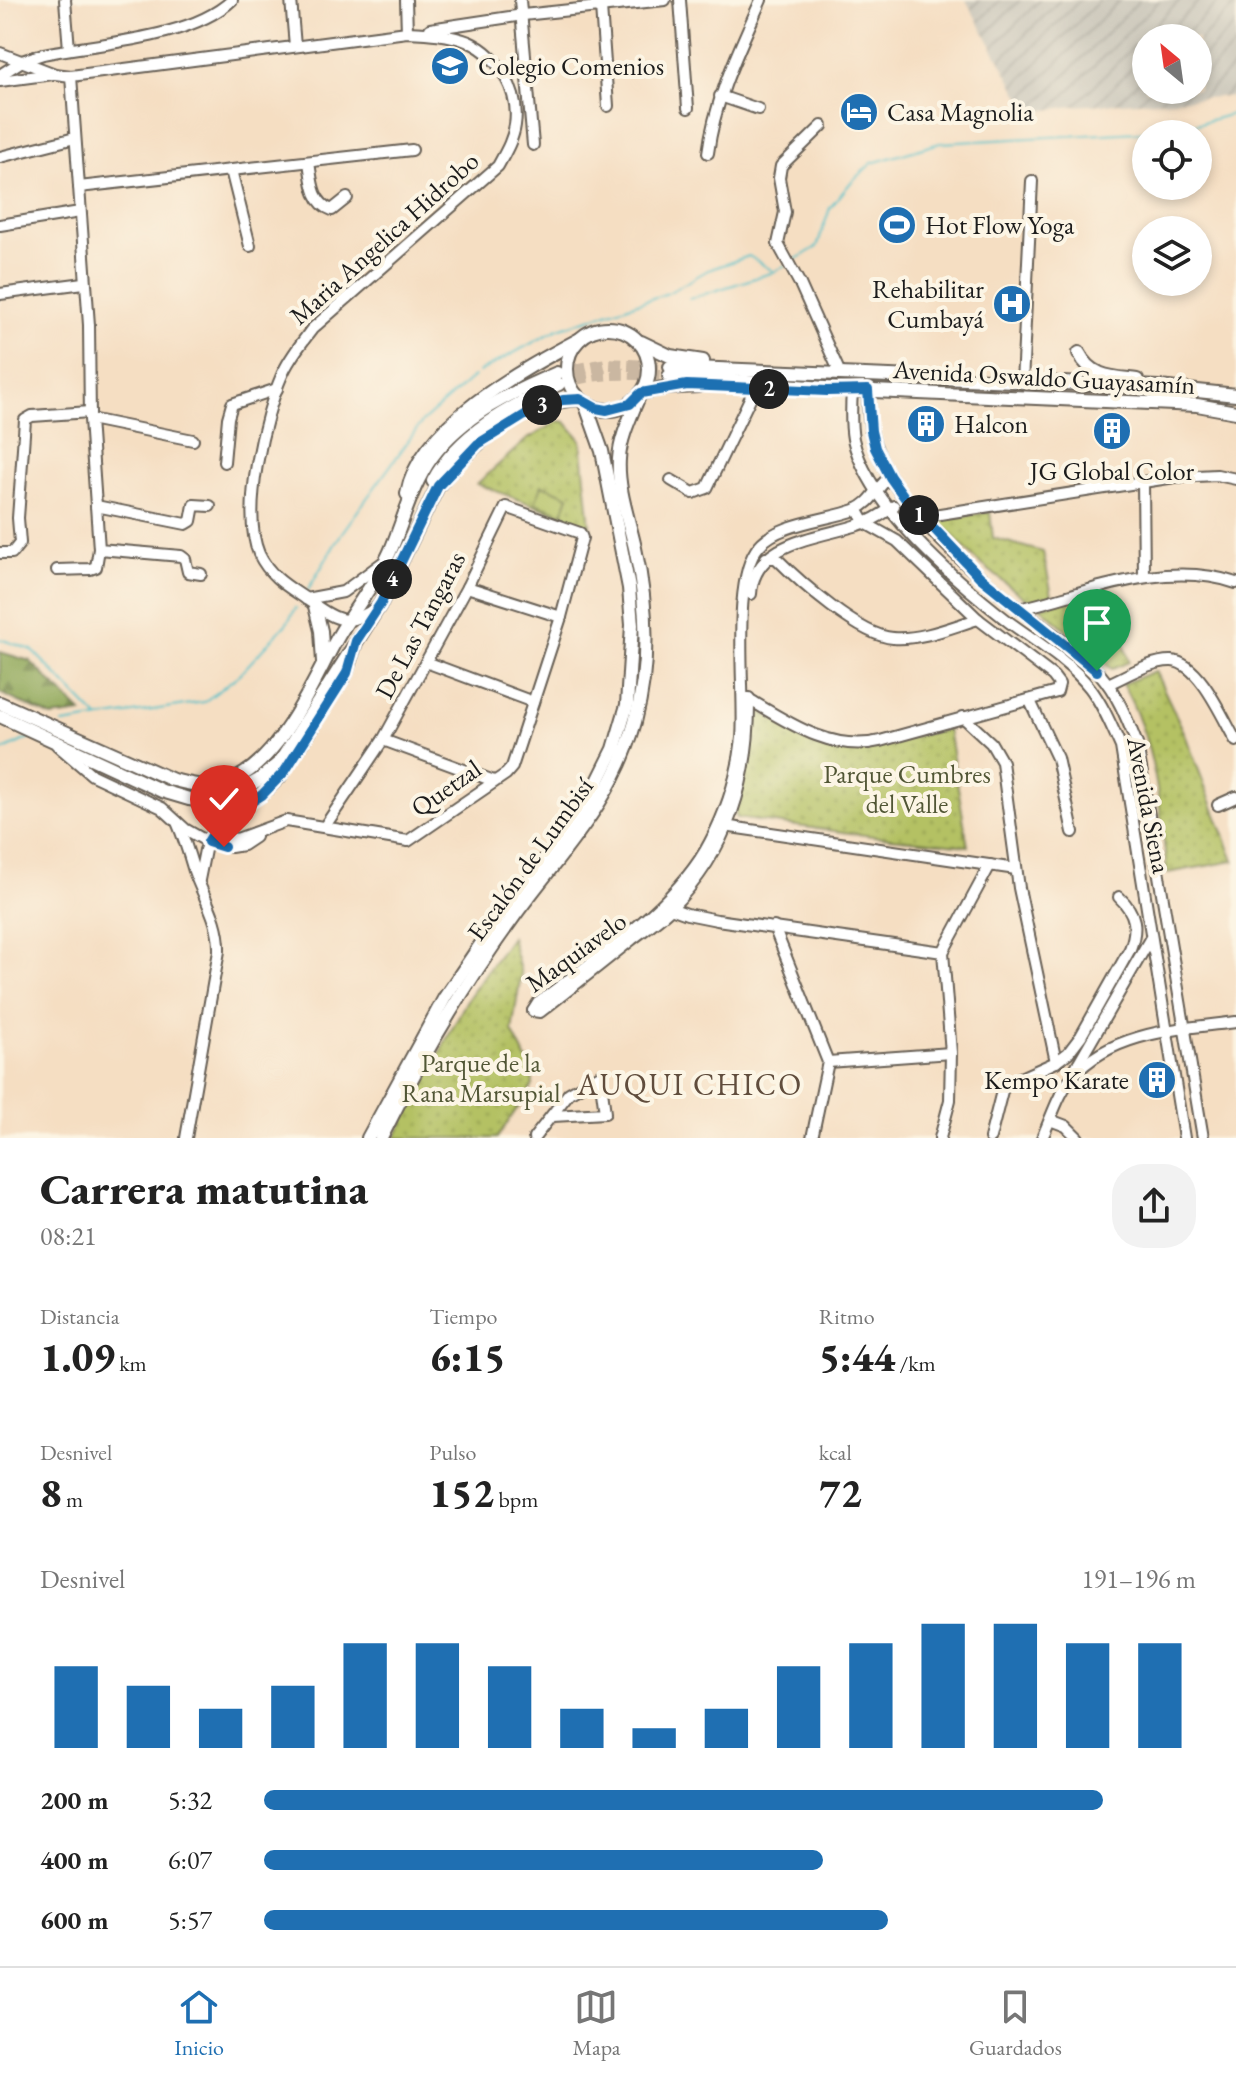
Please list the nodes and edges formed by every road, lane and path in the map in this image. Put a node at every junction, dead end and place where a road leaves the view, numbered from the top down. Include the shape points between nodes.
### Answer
1 (65, 0) edge
2 (232, 0) edge
3 (291, 0) edge
4 (406, 0) edge
5 (520, 0) edge
6 (665, 0) edge
7 (680, 0) edge
8 (761, 0) edge
9 (601, 7) junction
10 (523, 15) junction
11 (409, 32) junction
12 (295, 46) junction
13 (69, 49) junction
14 (0, 53) edge
15 (22, 61) junction
16 (55, 74) junction
17 (71, 76) junction
18 (0, 78) edge
19 (720, 96) junction
20 (608, 106) dead end
21 (688, 108) dead end
22 (758, 109) dead end
23 (822, 126) dead end
24 (75, 138) junction
25 (533, 145) dead end
26 (412, 150) dead end
27 (708, 153) dead end
28 (0, 157) edge
29 (309, 162) junction
30 (231, 170) junction
31 (1032, 181) dead end
32 (79, 187) junction
33 (347, 198) dead end
34 (80, 212) junction
35 (0, 225) edge
36 (250, 246) dead end
37 (84, 283) junction
38 (0, 294) edge
39 (580, 339) junction
40 (637, 340) junction
41 (1079, 353) dead end
42 (839, 371) junction
43 (870, 376) junction
44 (1022, 383) junction
45 (1159, 387) junction
46 (755, 388) junction
47 (277, 389) junction
48 (851, 390) junction
49 (868, 390) junction
50 (640, 394) junction
51 (1236, 395) edge
52 (582, 401) junction
53 (1236, 412) edge
54 (90, 416) junction
55 (193, 440) dead end
56 (224, 462) dead end
57 (890, 477) junction
58 (1236, 479) edge
59 (671, 480) dead end
60 (1143, 482) junction
61 (878, 491) junction
62 (905, 498) junction
63 (96, 506) junction
64 (210, 506) dead end
65 (891, 508) junction
66 (857, 509) junction
67 (403, 513) junction
68 (921, 517) junction
69 (421, 519) junction
70 (865, 523) junction
71 (903, 524) junction
72 (580, 533) joint
73 (770, 538) junction
74 (757, 548) junction
75 (99, 549) junction
76 (0, 553) edge
77 (773, 555) junction
78 (386, 559) junction
79 (57, 570) dead end
80 (201, 574) dead end
81 (1144, 577) junction
82 (1236, 583) edge
83 (467, 587) junction
84 (309, 601) junction
85 (381, 603) junction
86 (1020, 609) junction
87 (561, 617) junction
88 (978, 619) junction
89 (346, 622) junction
90 (356, 641) junction
91 (426, 662) junction
92 (323, 664) junction
93 (1108, 684) junction
94 (745, 697) junction
95 (1030, 701) junction
96 (533, 702) junction
97 (0, 703) edge
98 (0, 716) edge
99 (963, 717) junction
100 (47, 732) junction
101 (383, 740) junction
102 (1236, 741) edge
103 (494, 781) junction
104 (1236, 797) edge
105 (1218, 805) dead end
106 (177, 822) junction
107 (325, 826) junction
108 (723, 826) junction
109 (1073, 832) dead end
110 (210, 838) junction
111 (990, 865) junction
112 (1016, 869) junction
113 (199, 882) junction
114 (1119, 897) dead end
115 (666, 907) junction
116 (774, 927) junction
117 (1150, 939) junction
118 (943, 952) junction
119 (1236, 1022) edge
120 (1185, 1029) junction
121 (1166, 1032) junction
122 (951, 1053) junction
123 (828, 1062) junction
124 (1056, 1062) junction
125 (1071, 1077) junction
126 (553, 1116) junction
127 (1050, 1120) junction
128 (186, 1138) edge
129 (368, 1138) edge
130 (381, 1138) edge
131 (534, 1138) edge
132 (812, 1138) edge
133 (940, 1138) edge
134 (990, 1138) edge
135 (1042, 1138) edge
136 (1078, 1138) edge
137 (1184, 1138) edge
138 (1203, 1138) edge

1 - 13 street
2 - 13 street via 213,16 186,27
3 - 12 street
4 - 11 street
5 - 10 street
6 - 9 street
7 - 21 street
8 - 19 street
9 - 10 street
9 - 20 street
10 - 11 street
10 - 25 street
11 - 12 street, Maria Angelica Hidrobo
11 - 47 street, Maria Angelica Hidrobo via 455,37 489,55 516,107 510,143 481,183 312,329 293,353
12 - 17 street, Maria Angelica Hidrobo
13 - 15 street
14 - 15 street, Maria Angelica Hidrobo
15 - 16 street, Maria Angelica Hidrobo
15 - 18 street
16 - 17 street, Maria Angelica Hidrobo
16 - 18 street
17 - 24 street
19 - 22 street
19 - 27 street
23 - 42 street via 781,166 785,212 778,244
24 - 28 street
24 - 32 street
26 - 29 street
29 - 30 street
29 - 33 street via 323,207 332,210
30 - 32 street
30 - 36 street
31 - 44 street
32 - 34 street
34 - 35 street
34 - 37 street
37 - 38 street
37 - 54 street
39 - 40 main road via 609,328
39 - 52 main road via 568,362 568,376
39 - 67 main road via 443,430 423,452 409,481
40 - 42 main road, Avenida Oswaldo Guayasamín via 689,360
40 - 50 main road via 648,359 647,382
41 - 45 main road via 1102,376
42 - 43 main road, Avenida Oswaldo Guayasamín
43 - 44 main road, Avenida Oswaldo Guayasamín
43 - 48 main road, Avenida Oswaldo Guayasamín via 670,372
44 - 45 main road, Avenida Oswaldo Guayasamín
45 - 51 main road, Avenida Oswaldo Guayasamín
46 - 48 main road, Avenida Oswaldo Guayasamín
46 - 50 main road, Avenida Oswaldo Guayasamín via 687,385
46 - 59 street via 707,488 693,493
47 - 56 street via 232,404
47 - 84 street, Maria Angelica Hidrobo via 263,431 253,524 259,554 278,581
48 - 49 main road, Avenida Oswaldo Guayasamín
48 - 61 street, Avenida Siena via 854,441
49 - 53 main road, Avenida Oswaldo Guayasamín via 1197,405
49 - 57 street, Avenida Siena via 875,448
50 - 52 main road via 619,409
50 - 130 main road, Escalón de Lumbisí via 618,462 646,624 642,691 627,747 593,814 515,914 456,1003
52 - 69 main road via 538,407 478,444 438,486
52 - 129 main road, Escalón de Lumbisí via 602,451 629,588 627,705 614,749 572,826 500,916 445,997
54 - 55 street
54 - 63 street
54 - 76 street via 25,420 20,543 17,550
57 - 61 street
57 - 62 street, Avenida Siena
58 - 60 street via 1198,475
60 - 68 street
60 - 81 street
61 - 65 street, Avenida Siena
61 - 66 street
62 - 65 street
62 - 68 street, Avenida Siena
63 - 64 street via 186,524 192,507
63 - 75 street
65 - 70 street
65 - 71 street, Avenida Siena
66 - 70 street
66 - 73 street
67 - 69 main road via 431,459 450,437 499,400 558,378 491,420 458,448 434,479
67 - 78 main road
68 - 71 street
68 - 86 street, Avenida Siena
69 - 85 main road
70 - 77 street
70 - 88 street via 897,541
71 - 117 street, Avenida Siena via 971,591 1070,667 1097,698 1121,747
72 - 83 street, De Las Tangaras via 506,507
72 - 87 street, Quetzal
73 - 74 street
73 - 77 street
74 - 77 street
74 - 94 street, Maquiavelo via 745,582
75 - 79 street via 96,567
75 - 80 street via 181,556 188,572
77 - 88 street via 871,633 915,637
77 - 94 street, Maquiavelo via 756,571 752,584
78 - 84 street via 343,592
78 - 89 main road
81 - 82 street via 1185,574
81 - 86 street
83 - 87 street
83 - 91 street, De Las Tangaras
84 - 89 street, Maria Angelica Hidrobo
84 - 92 main road via 321,631
85 - 89 street via 364,617
85 - 90 main road
86 - 93 street, Avenida Siena
87 - 96 street, Quetzal
88 - 95 street via 1059,684 1054,694
89 - 92 main road
90 - 100 main road via 280,762 225,798 205,801 162,791
90 - 110 street via 347,673 280,778 226,816
91 - 96 street
91 - 101 street, De Las Tangaras
92 - 100 main road via 269,753 234,779 216,785 173,780
93 - 102 street via 1155,664 1183,664 1197,675
93 - 120 street, Avenida Siena via 1137,744
94 - 99 street via 808,732 859,745
94 - 108 street, Maquiavelo via 737,770
95 - 99 street
95 - 109 street via 1057,758
96 - 103 street, Quetzal via 512,767
97 - 100 main road
98 - 100 main road
99 - 112 street via 991,743 1002,762
100 - 106 street via 92,775 162,808
101 - 103 street
101 - 107 street, De Las Tangaras
103 - 107 street, Quetzal via 408,841
104 - 105 street
106 - 110 street
106 - 113 street
107 - 110 street, Quetzal via 286,821 243,845 224,847
108 - 111 street
108 - 115 street, Maquiavelo
110 - 113 street
111 - 112 street
111 - 118 street
112 - 124 street
113 - 128 street via 217,923 219,951
114 - 124 street via 1135,918 1130,949 1075,1045
115 - 115 street, Maquiavelo via 534,1006 534,1012 540,1012
115 - 116 street
116 - 118 street
116 - 123 street
117 - 121 street, Avenida Siena
117 - 125 street
118 - 122 street
119 - 120 street
120 - 121 street
120 - 138 street, Avenida Siena
121 - 125 street via 1112,1047
121 - 137 street, Avenida Siena
122 - 123 street
122 - 133 street via 950,1100
123 - 132 street
124 - 134 street via 1007,1084
125 - 127 street
126 - 126 street via 605,1113 600,1075 569,1093
126 - 131 street
127 - 135 street
127 - 136 street

